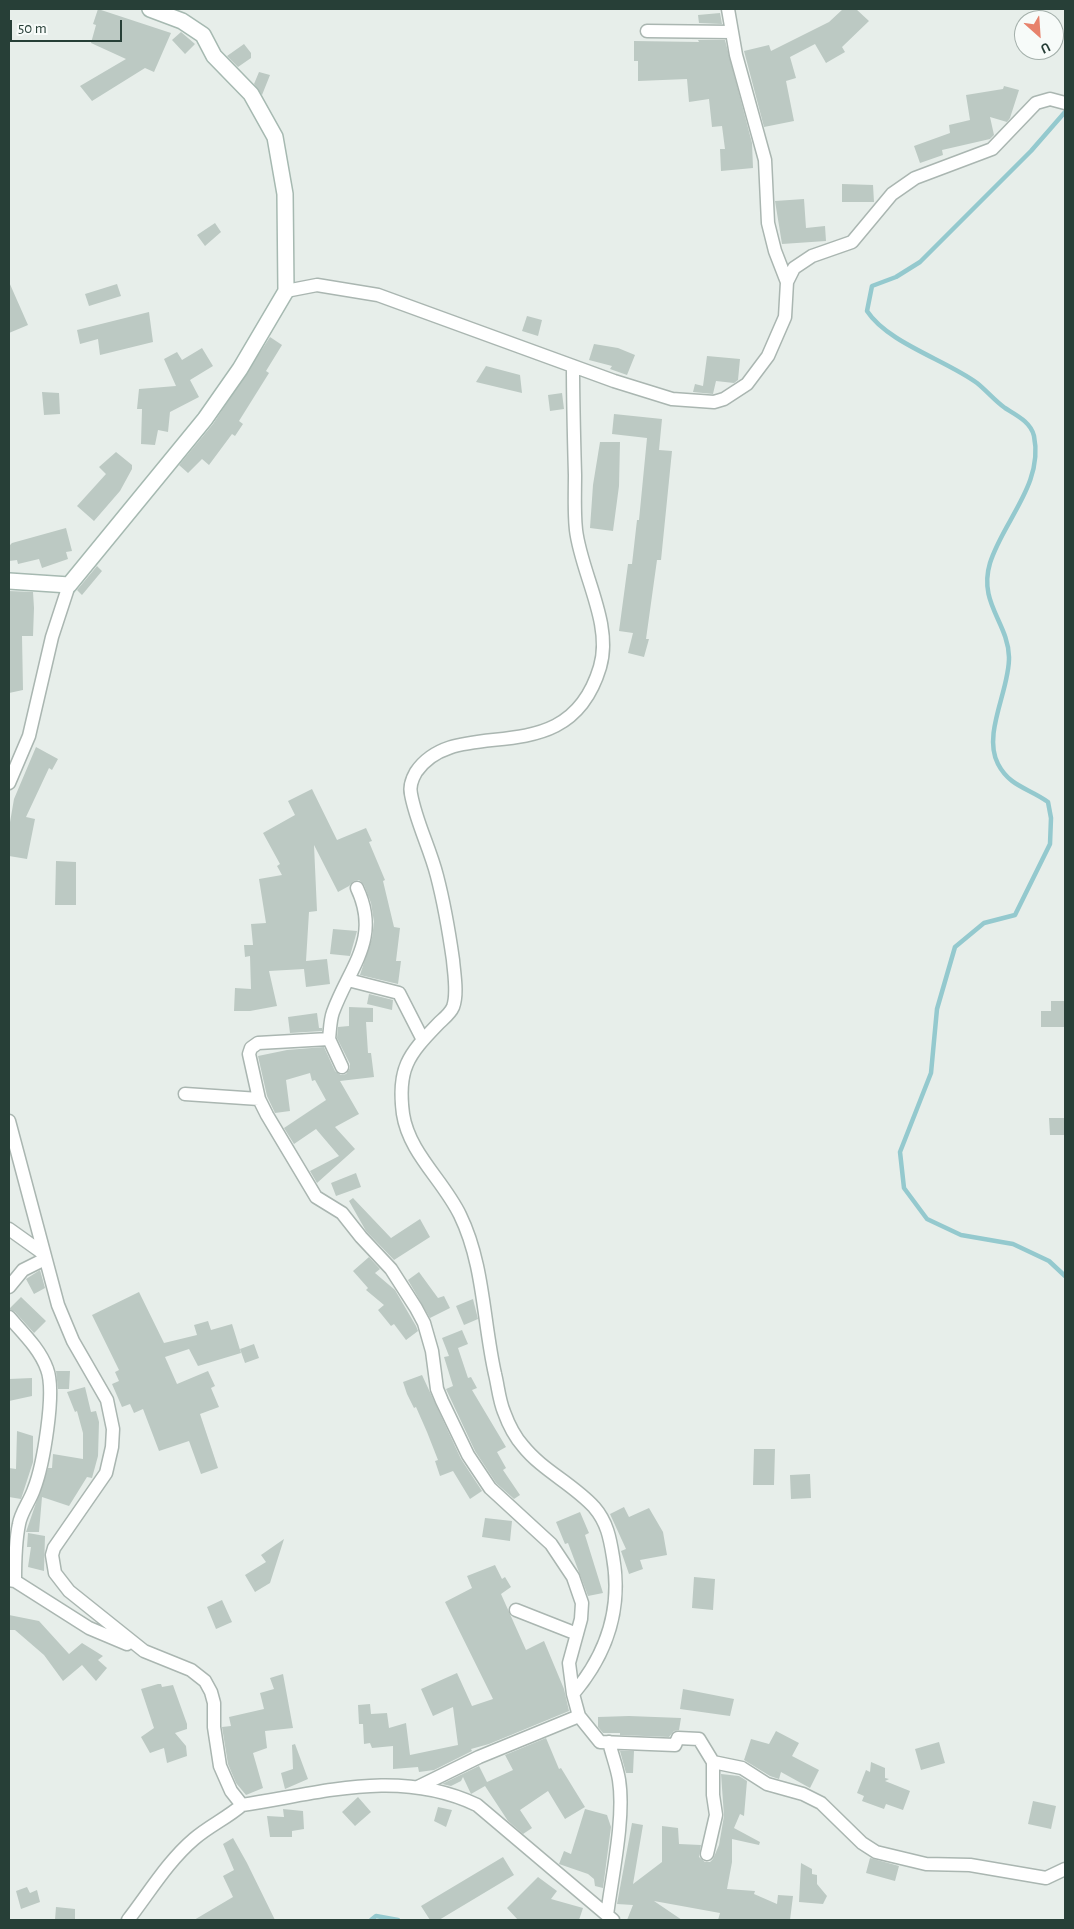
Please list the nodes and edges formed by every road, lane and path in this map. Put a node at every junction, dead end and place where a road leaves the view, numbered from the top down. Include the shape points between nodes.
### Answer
1 (150, 9) edge
2 (728, 9) edge
3 (647, 31) dead end
4 (732, 32) junction
5 (1064, 102) edge
6 (787, 282) junction
7 (286, 290) junction
8 (573, 366) junction
9 (9, 581) edge
10 (69, 585) junction
11 (9, 783) edge
12 (357, 888) dead end
13 (348, 980) junction
14 (329, 1039) junction
15 (423, 1040) junction
16 (342, 1067) dead end
17 (185, 1094) dead end
18 (259, 1099) junction
19 (9, 1121) edge
20 (9, 1229) edge
21 (45, 1256) junction
22 (9, 1287) edge
23 (9, 1317) edge
24 (12, 1581) edge
25 (516, 1610) dead end
26 (576, 1634) junction
27 (144, 1651) junction
28 (573, 1694) junction
29 (578, 1716) junction
30 (609, 1742) junction
31 (713, 1762) junction
32 (418, 1787) junction
33 (242, 1805) junction
34 (707, 1854) dead end
35 (1065, 1869) edge
36 (610, 1918) edge
37 (128, 1920) edge

1 - 7 street via 182,21 203,35 214,56 251,94 275,137 285,194
2 - 4 street
3 - 4 street
4 - 6 street via 765,160 768,223
5 - 6 street via 1041,100 992,149 915,178 892,194 852,242 806,259 794,268
6 - 8 street via 785,318 768,356 747,384 724,399 714,402 672,399
7 - 8 street via 317,285 378,295
7 - 10 street via 240,369 206,419
8 - 15 street via 576,529 596,604 603,650 600,666 585,698 564,722 542,732 452,747 426,761 413,778 411,794 437,876 453,961 454,987 452,1010
9 - 10 street
10 - 11 street via 52,637 28,736
12 - 13 street via 366,912 366,938
13 - 14 street via 332,1014
13 - 15 street via 399,993
14 - 16 street
14 - 18 street via 253,1046 249,1054
15 - 28 street via 406,1061 402,1096 404,1115 415,1147 459,1212 470,1240 503,1410 522,1446 584,1497 602,1517 609,1536 617,1589 615,1612 598,1659
17 - 18 street
18 - 26 street via 316,1196 342,1213 391,1269 416,1308 424,1323 442,1401 468,1455 490,1488 551,1544 573,1576 582,1603
19 - 21 street
20 - 21 street
21 - 22 street via 22,1270
21 - 27 street via 58,1305 73,1341 107,1400 113,1429 106,1473 57,1543 52,1555 54,1569 69,1591
23 - 24 street via 40,1355 50,1379 49,1410 39,1471 19,1523
24 - 27 street via 90,1628
25 - 26 street
26 - 28 street via 569,1663
27 - 33 street via 195,1672 212,1692 220,1766 231,1791
28 - 29 street
29 - 30 street via 597,1741
29 - 32 street via 479,1757
30 - 31 street via 675,1745 678,1738 699,1739
30 - 36 street via 619,1779 620,1800
31 - 34 street via 716,1815
31 - 35 street via 742,1768 767,1784 804,1794 821,1803 866,1848 876,1852 926,1864 970,1865 1046,1878
32 - 33 street via 352,1786
32 - 36 street via 477,1805
33 - 37 street via 178,1854

